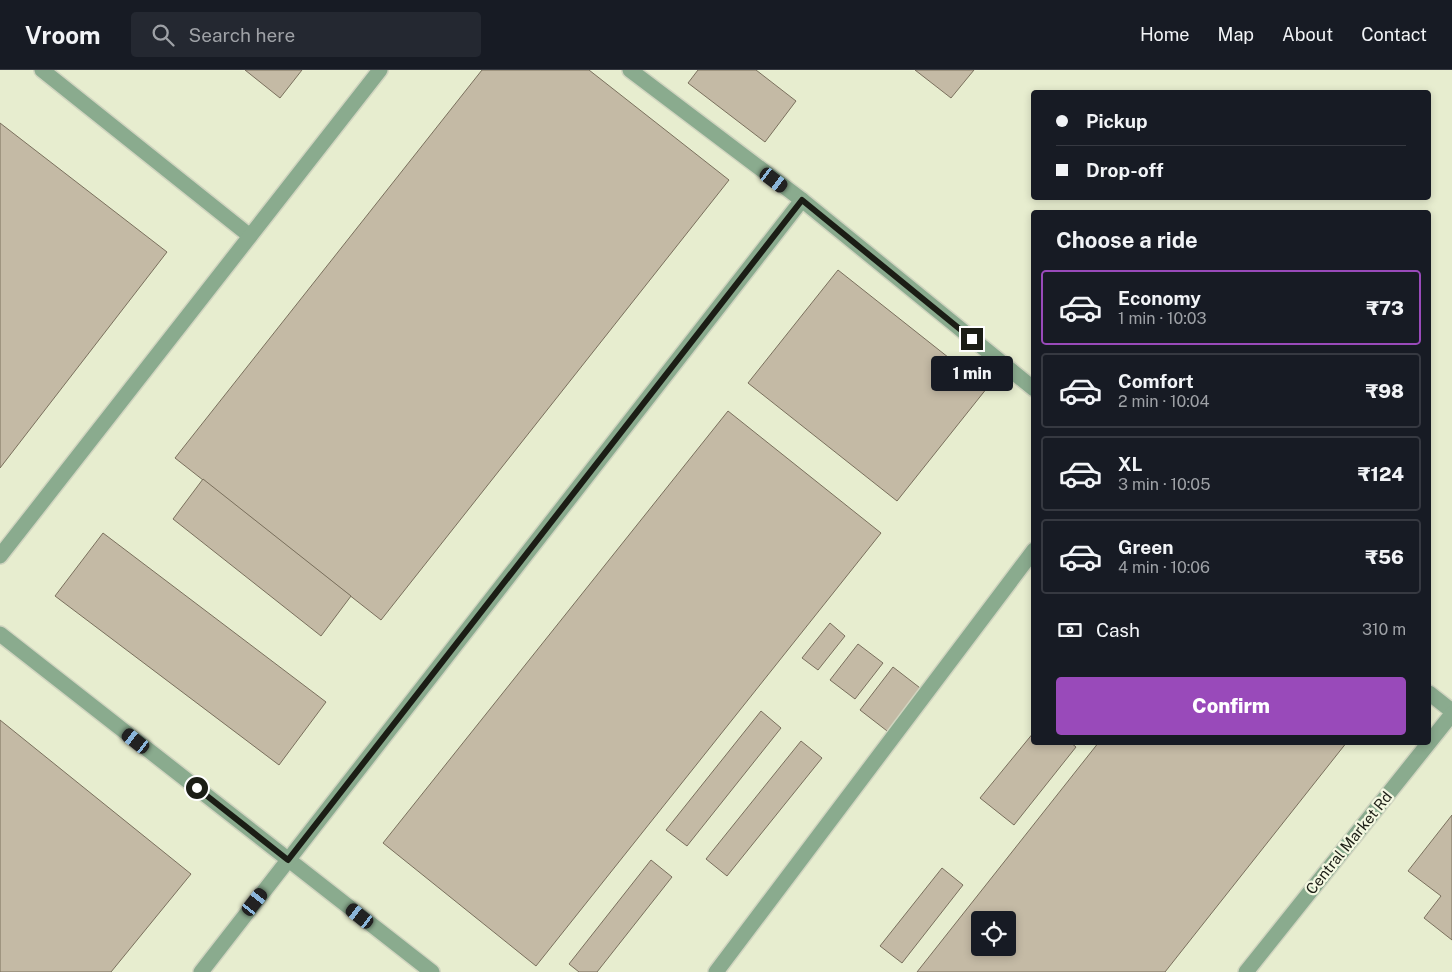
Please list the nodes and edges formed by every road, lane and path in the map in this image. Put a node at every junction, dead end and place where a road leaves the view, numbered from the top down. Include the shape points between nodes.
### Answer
1 (42, 70) edge
2 (380, 70) edge
3 (630, 70) edge
4 (802, 200) junction
5 (250, 236) junction
6 (1031, 387) edge
7 (1031, 554) edge
8 (0, 556) edge
9 (0, 634) edge
10 (1431, 695) edge
11 (1452, 712) edge
12 (1431, 739) edge
13 (1426, 745) edge
14 (288, 860) junction
15 (201, 972) edge
16 (432, 972) edge
17 (716, 972) edge
18 (1246, 972) edge

1 - 5 street
2 - 5 street
3 - 4 street
4 - 6 street
4 - 14 street
5 - 8 street
7 - 17 street
9 - 14 street
10 - 11 street
11 - 12 street, Central Market Rd
13 - 18 street, Central Market Rd
14 - 15 street
14 - 16 street

